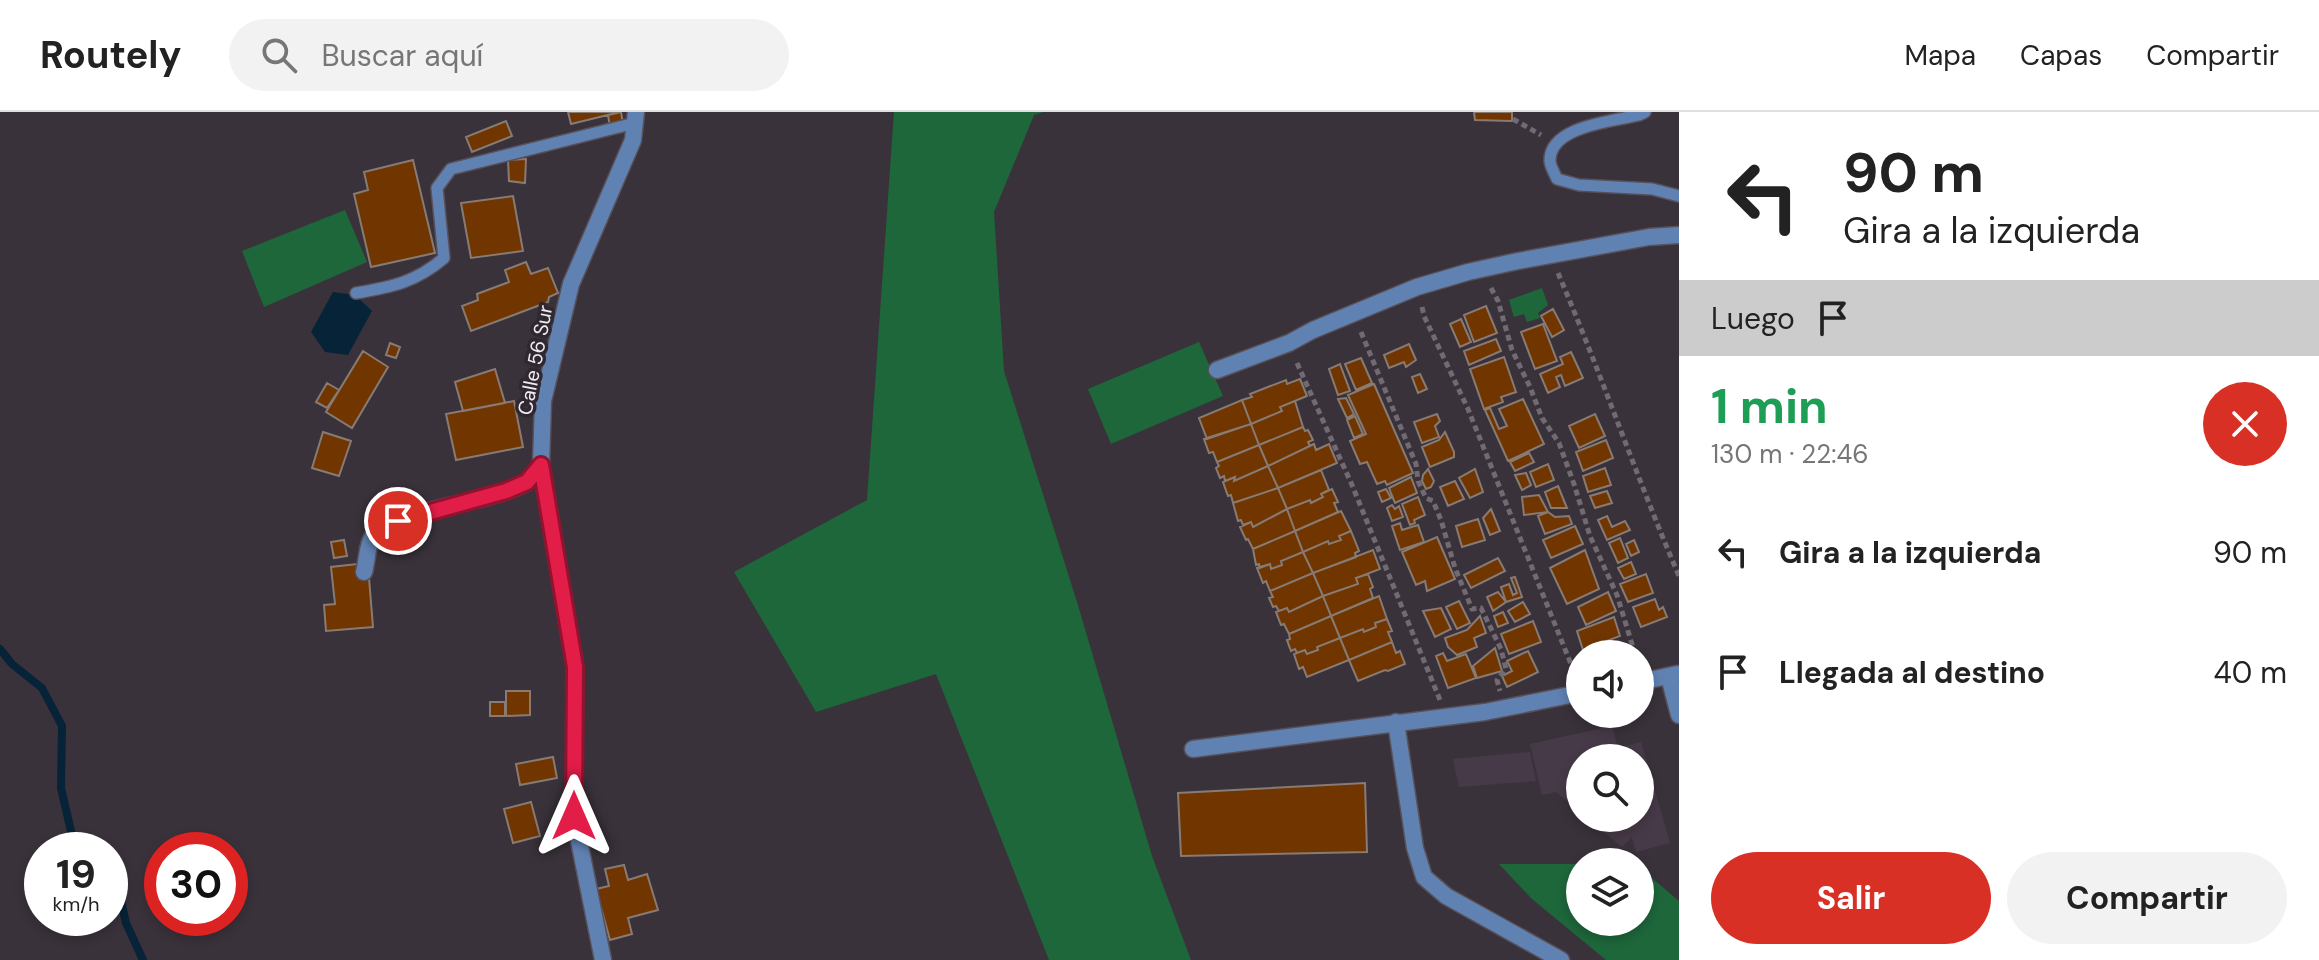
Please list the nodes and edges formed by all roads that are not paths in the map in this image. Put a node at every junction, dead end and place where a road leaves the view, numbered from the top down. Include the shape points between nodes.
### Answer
1 (1645, 112) edge
2 (636, 118) edge
3 (1679, 196) edge
4 (1679, 235) edge
5 (356, 293) dead end
6 (1217, 370) dead end
7 (541, 465) junction
8 (364, 572) dead end
9 (1674, 675) edge
10 (1654, 679) edge
11 (1566, 696) edge
12 (1679, 715) edge
13 (1396, 722) junction
14 (1193, 749) dead end
15 (603, 960) edge
16 (1561, 960) edge

1 - 3 lane via 1578,128 1555,144 1550,162 1557,179 1579,185 1652,189
2 - 5 lane via 451,169 437,188 444,258 426,273 393,287
2 - 7 street, Calle 56 Sur via 633,140 571,284 543,401
4 - 6 street via 1482,269 1417,287
7 - 8 street via 527,482 506,491 379,531 370,539
7 - 15 street, Calle 56 Sur via 575,667 574,816
9 - 10 street
9 - 12 street
11 - 13 street
13 - 14 street
13 - 16 street via 1424,877 1446,896

